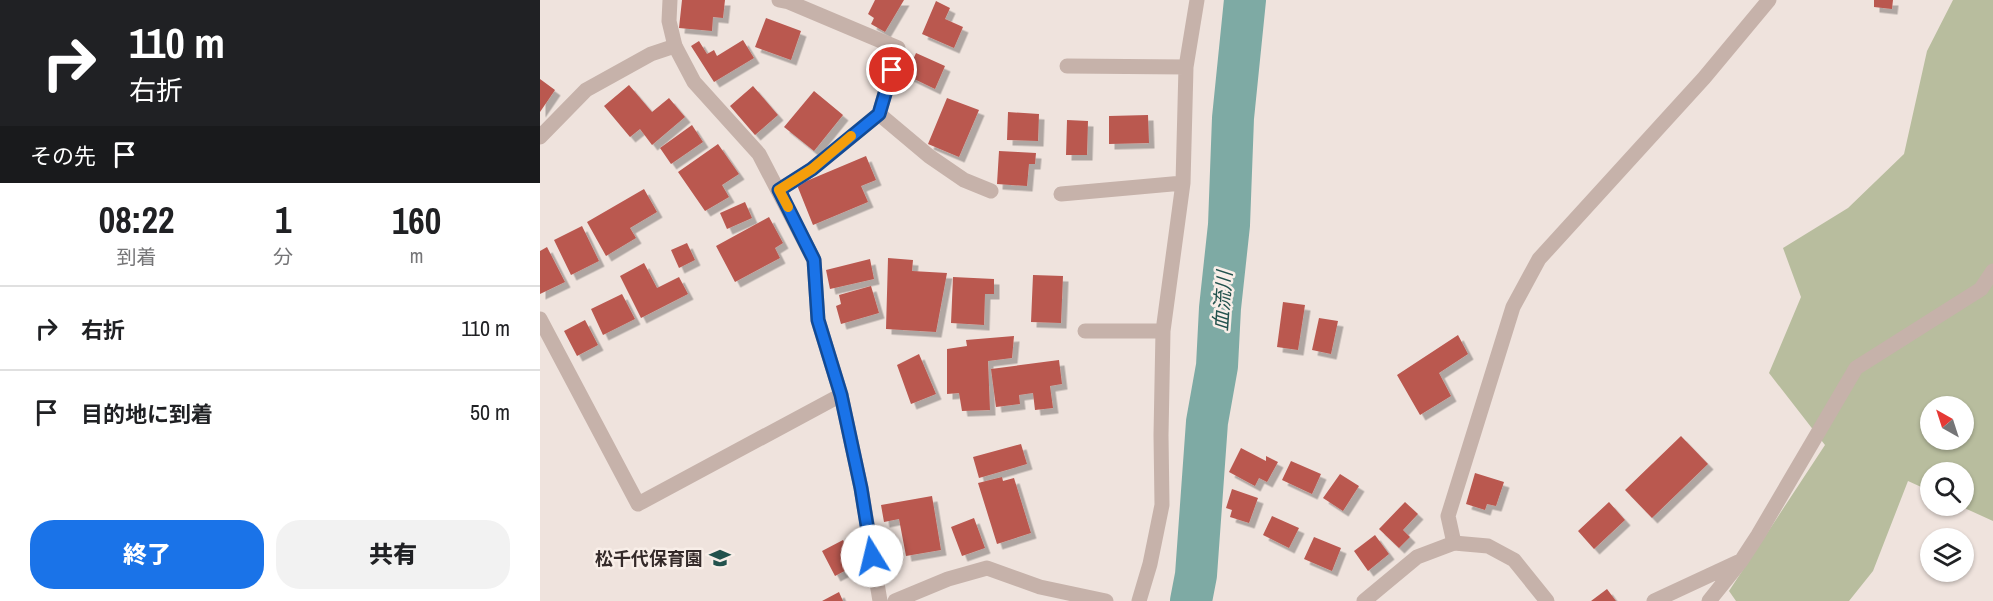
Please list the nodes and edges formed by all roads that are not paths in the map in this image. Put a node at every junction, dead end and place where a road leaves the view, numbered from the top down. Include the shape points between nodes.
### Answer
1 (669, 0) edge
2 (779, 0) edge
3 (1197, 0) edge
4 (1769, 0) edge
5 (675, 46) junction
6 (1067, 66) dead end
7 (1186, 67) junction
8 (879, 114) junction
9 (540, 137) edge
10 (1183, 183) junction
11 (779, 190) junction
12 (991, 191) dead end
13 (1061, 194) dead end
14 (1993, 271) edge
15 (540, 320) edge
16 (1085, 331) dead end
17 (1163, 331) junction
18 (841, 395) junction
19 (1454, 543) junction
20 (1741, 561) junction
21 (880, 601) edge
22 (895, 601) edge
23 (1106, 601) edge
24 (1139, 601) edge
25 (1364, 601) edge
26 (1547, 601) edge
27 (1654, 601) edge
28 (1709, 601) edge

1 - 5 street
2 - 8 street via 898,48
3 - 7 street
4 - 19 street via 1704,78 1539,259 1514,307 1448,516
5 - 9 street via 651,54 586,90
5 - 11 street via 694,82 759,154
6 - 7 street
7 - 10 street
8 - 11 street via 812,169
8 - 12 street via 929,156 964,180
10 - 13 street
10 - 17 street
11 - 18 street via 814,260 818,320
14 - 20 street via 1981,289 1856,368
15 - 18 street via 638,504
16 - 17 street
17 - 24 street via 1162,505
18 - 21 street
19 - 25 street via 1417,557
19 - 26 street via 1488,546 1514,560
20 - 27 street
20 - 28 street
22 - 23 street via 987,568 1040,587

